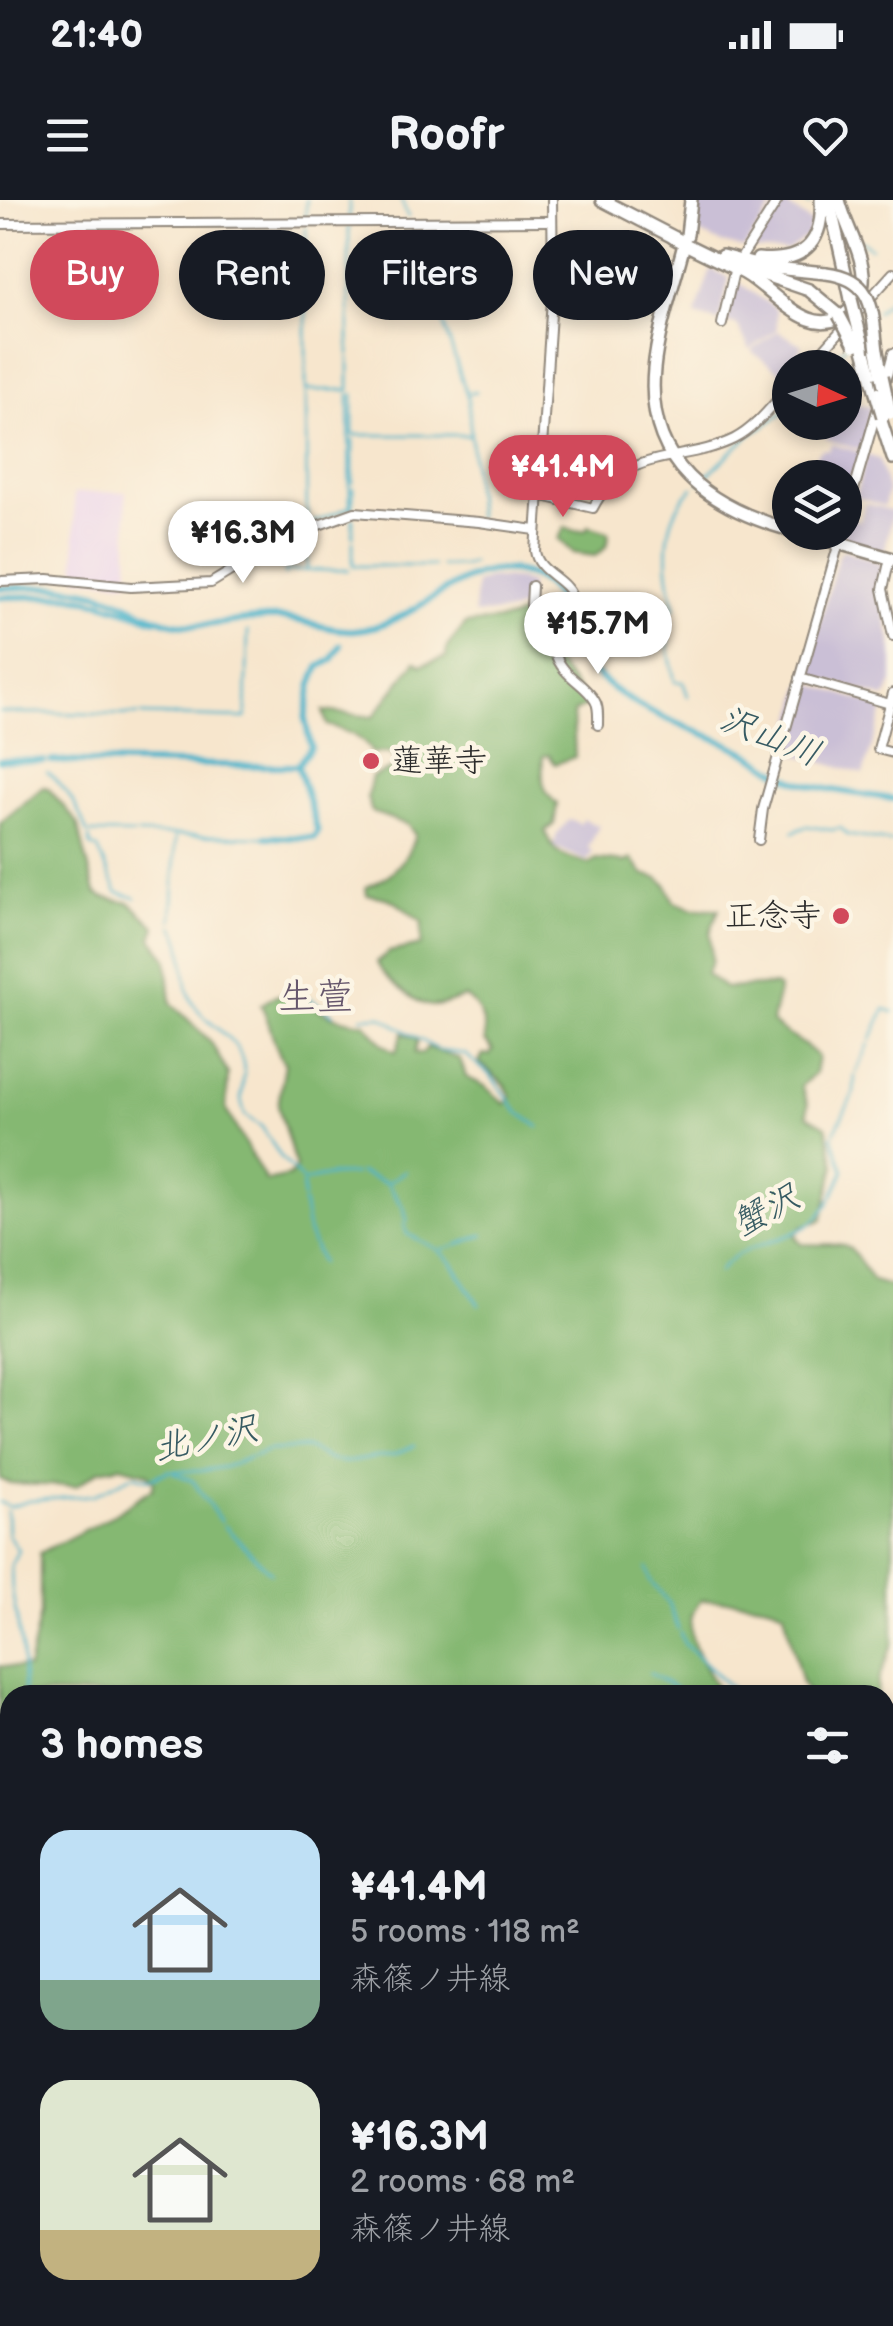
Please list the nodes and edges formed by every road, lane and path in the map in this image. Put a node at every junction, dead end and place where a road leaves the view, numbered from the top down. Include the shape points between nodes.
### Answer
1 (552, 200) edge
2 (602, 200) edge
3 (613, 200) edge
4 (691, 200) edge
5 (778, 200) edge
6 (831, 200) edge
7 (552, 221) junction
8 (0, 224) edge
9 (678, 238) junction
10 (742, 255) dead end
11 (734, 271) dead end
12 (893, 273) edge
13 (851, 292) junction
14 (722, 324) dead end
15 (860, 339) junction
16 (823, 350) edge
17 (893, 353) edge
18 (879, 377) junction
19 (772, 406) edge
20 (888, 420) edge
21 (893, 455) edge
22 (674, 456) junction
23 (862, 462) edge
24 (538, 495) junction
25 (772, 524) edge
26 (535, 530) junction
27 (862, 546) edge
28 (837, 550) edge
29 (892, 558) edge
30 (0, 581) edge
31 (532, 586) dead end
32 (893, 636) edge
33 (555, 641) junction
34 (800, 678) junction
35 (893, 693) edge
36 (890, 704) junction
37 (598, 725) dead end
38 (893, 753) edge
39 (759, 840) dead end

1 - 7 street
2 - 9 highway
3 - 9 highway
4 - 9 highway
5 - 10 street
6 - 9 highway via 816,238 786,259 738,256
6 - 9 highway via 860,260 863,282 851,308 828,321 801,317 749,276
6 - 13 highway
6 - 13 highway
7 - 8 street
7 - 24 street
9 - 15 highway, bridge via 809,290
9 - 18 highway, bridge via 733,260 852,280 873,314
9 - 22 highway via 654,386
11 - 14 street
12 - 16 street
13 - 15 highway, bridge
15 - 18 highway
15 - 20 highway, bridge
17 - 23 street
18 - 20 highway, bridge
19 - 22 street via 735,439
20 - 21 highway
22 - 24 street via 621,471 593,508
22 - 25 highway via 696,485 740,514
24 - 26 street
26 - 30 street via 352,512 288,536 206,584
26 - 33 street via 536,562 574,606
27 - 29 highway
28 - 34 street
29 - 32 street via 884,589
31 - 33 street via 530,606 544,615 546,636
33 - 37 street via 566,672 595,701
34 - 36 street
34 - 39 street
35 - 36 street
36 - 38 street via 878,749

